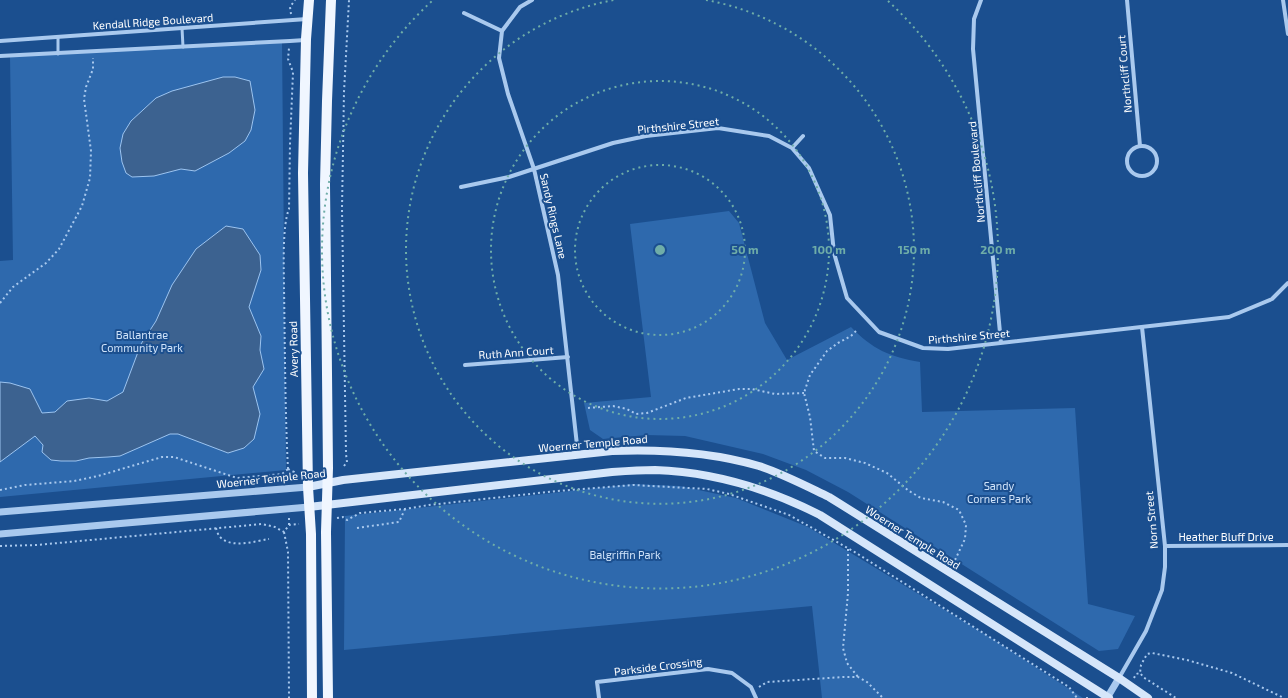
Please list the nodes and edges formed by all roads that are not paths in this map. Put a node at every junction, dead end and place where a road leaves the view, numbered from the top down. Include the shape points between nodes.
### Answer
1 (309, 0) edge
2 (331, 0) edge
3 (532, 0) edge
4 (981, 0) edge
5 (1127, 0) edge
6 (1283, 0) edge
7 (464, 13) dead end
8 (308, 19) junction
9 (182, 28) junction
10 (502, 31) junction
11 (1288, 34) edge
12 (58, 37) junction
13 (306, 39) junction
14 (0, 41) edge
15 (183, 47) junction
16 (58, 54) junction
17 (0, 56) edge
18 (803, 136) dead end
19 (1140, 146) junction
20 (792, 148) junction
21 (534, 169) junction
22 (461, 187) dead end
23 (1288, 283) edge
24 (1142, 326) junction
25 (1001, 343) junction
26 (568, 357) junction
27 (465, 365) dead end
28 (578, 454) junction
29 (328, 483) junction
30 (308, 487) junction
31 (328, 504) junction
32 (309, 506) junction
33 (0, 512) edge
34 (0, 534) edge
35 (1288, 545) edge
36 (1165, 546) junction
37 (1119, 678) junction
38 (312, 698) edge
39 (328, 698) edge
40 (599, 698) edge
41 (756, 698) edge
42 (1108, 698) edge
43 (1148, 698) edge

1 - 8 main road, Avery Road
2 - 29 main road via 325,184
3 - 10 street, Sandy Rings Lane via 520,8
4 - 25 street, Northcliff Boulevard via 974,19 973,49
5 - 19 street, Northcliff Court
6 - 11 street
7 - 10 street
8 - 9 street, Kendall Ridge Boulevard
8 - 13 main road, Avery Road
9 - 12 street, Kendall Ridge Boulevard
9 - 15 lane
10 - 21 street, Sandy Rings Lane via 498,58
12 - 14 street, Kendall Ridge Boulevard
12 - 16 lane
13 - 15 street
13 - 30 main road, Avery Road via 303,181
15 - 16 street
16 - 17 street
18 - 20 street
19 - 19 street via 1128,155 1127,165 1132,174 1142,177 1155,170 1158,160 1154,151
20 - 21 street, Pirthshire Street via 769,136 718,128 646,136 613,143
20 - 25 street, Pirthshire Street via 809,168 830,215 834,253 847,298 879,332 923,348
21 - 22 street, Pirthshire Street
21 - 26 street, Sandy Rings Lane via 558,275
23 - 24 street, Pirthshire Street via 1272,299 1229,318
24 - 25 street, Pirthshire Street
24 - 36 street, Norn Street
26 - 27 street, Ruth Ann Court
26 - 28 street, Sandy Rings Lane
28 - 29 main road, Woerner Temple Road
28 - 37 main road, Woerner Temple Road via 647,449 687,451 724,457 800,482 829,497
29 - 30 main road, Woerner Temple Road
29 - 31 main road
30 - 32 main road, Avery Road
30 - 33 street, Woerner Temple Road
31 - 32 main road
31 - 39 main road
31 - 42 main road via 612,472 654,470 720,478 765,491 820,515
32 - 34 street
32 - 38 main road, Avery Road
35 - 36 street, Heather Bluff Drive
36 - 37 street, Norn Street via 1162,590 1146,631
37 - 42 street, Norn Street
37 - 43 main road, Woerner Temple Road
40 - 41 street, Parkside Crossing via 597,682 708,669 732,673 751,687

